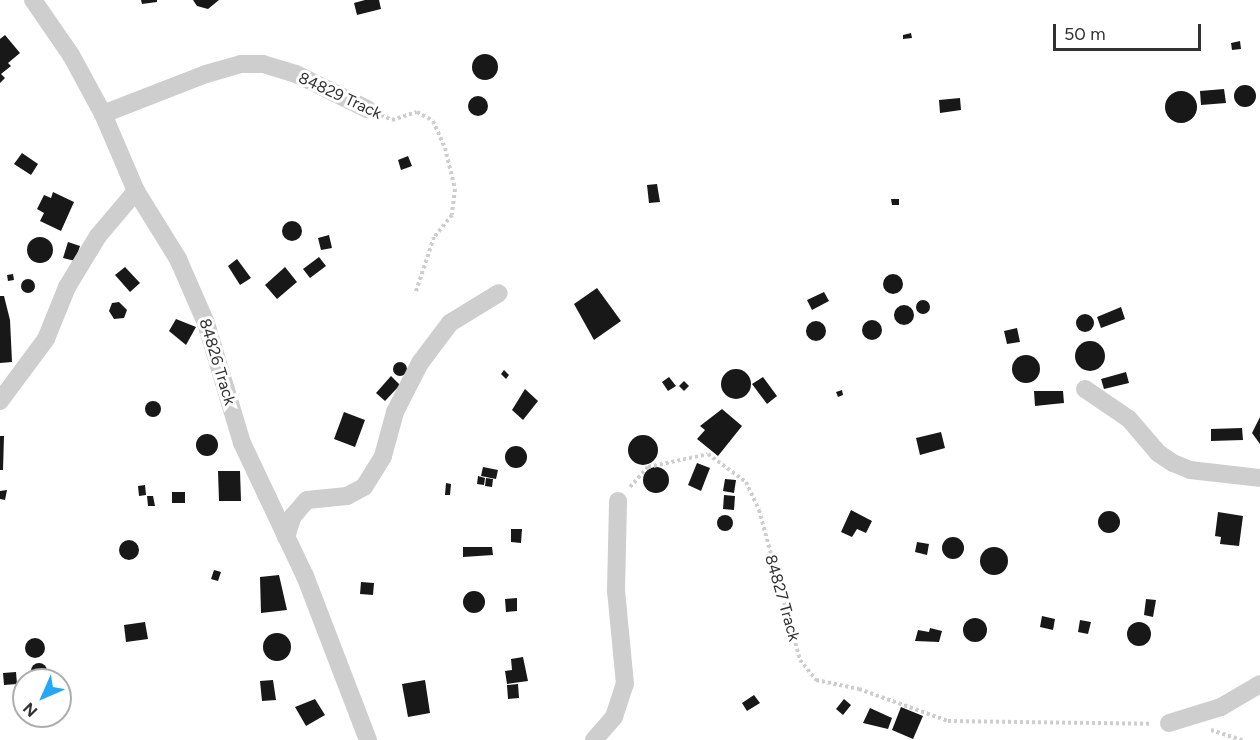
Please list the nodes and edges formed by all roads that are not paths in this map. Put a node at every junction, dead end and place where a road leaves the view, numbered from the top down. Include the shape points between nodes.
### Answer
1 (33, 0) edge
2 (367, 109) road end
3 (103, 114) junction
4 (136, 191) junction
5 (499, 293) dead end
6 (1085, 389) dead end
7 (0, 402) edge
8 (1260, 478) edge
9 (618, 501) road end
10 (286, 537) junction
11 (1260, 684) edge
12 (1169, 723) road end
13 (597, 739) edge
14 (368, 740) edge

1 - 3 street, 84826 Track via 71,55
2 - 3 street, 84829 Track via 296,74 263,64 241,64
3 - 4 street, 84826 Track
4 - 7 street via 98,236 67,287 46,339
4 - 10 street, 84826 Track via 178,259 206,323 242,443
5 - 10 street via 450,323 420,363 395,412 382,456 364,487 347,496 307,500 293,516
6 - 8 street via 1129,419 1158,453 1173,463 1190,470
9 - 13 street via 616,591 626,684 614,717
10 - 14 street, 84826 Track
11 - 12 street via 1221,707

